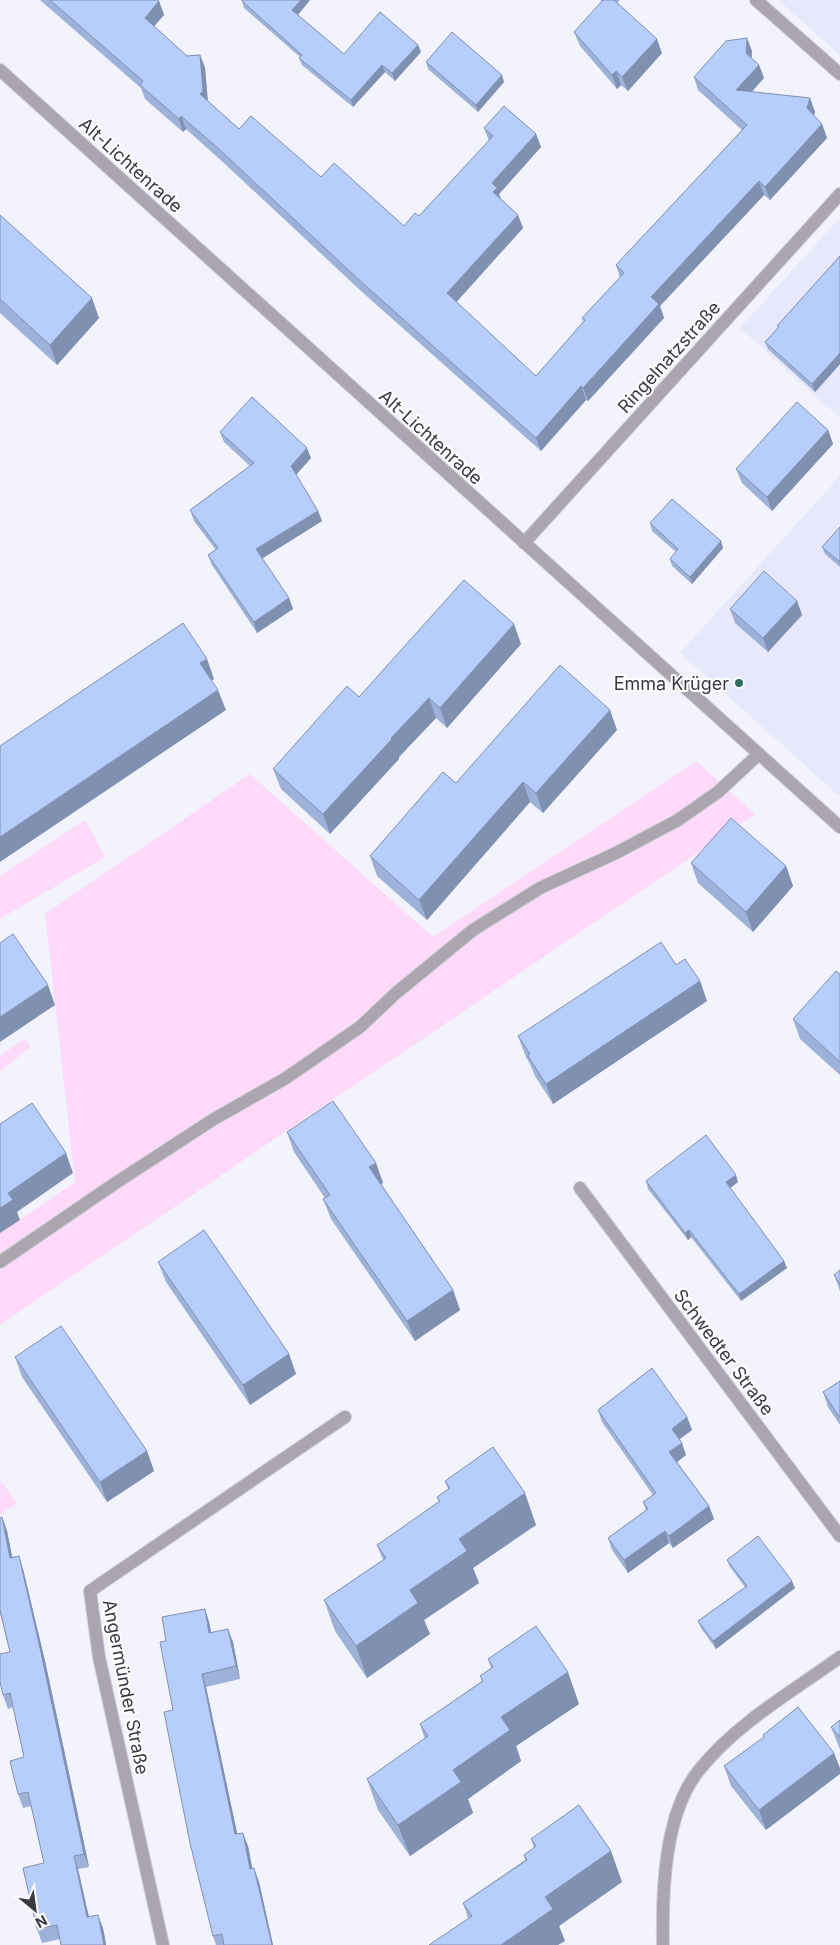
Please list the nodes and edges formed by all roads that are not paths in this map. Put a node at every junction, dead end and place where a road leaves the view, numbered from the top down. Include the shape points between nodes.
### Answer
1 (756, 0) edge
2 (0, 70) edge
3 (840, 74) edge
4 (840, 194) edge
5 (524, 543) junction
6 (759, 754) junction
7 (840, 827) edge
8 (580, 1188) dead end
9 (0, 1262) edge
10 (345, 1417) dead end
11 (840, 1536) edge
12 (840, 1657) edge
13 (163, 1945) edge
14 (663, 1945) edge

1 - 3 street
2 - 5 street, Alt-Lichtenrade
4 - 5 street, Ringelnatzstraße
5 - 6 street, Alt-Lichtenrade
6 - 7 street, Alt-Lichtenrade
6 - 9 street via 718,792 678,820 540,888 472,930 360,1027 286,1078 214,1119 114,1184
8 - 11 street, Schwedter Straße
10 - 13 street, Angermünder Straße via 90,1592 99,1657
12 - 14 street via 724,1743 699,1770 675,1820 666,1863

